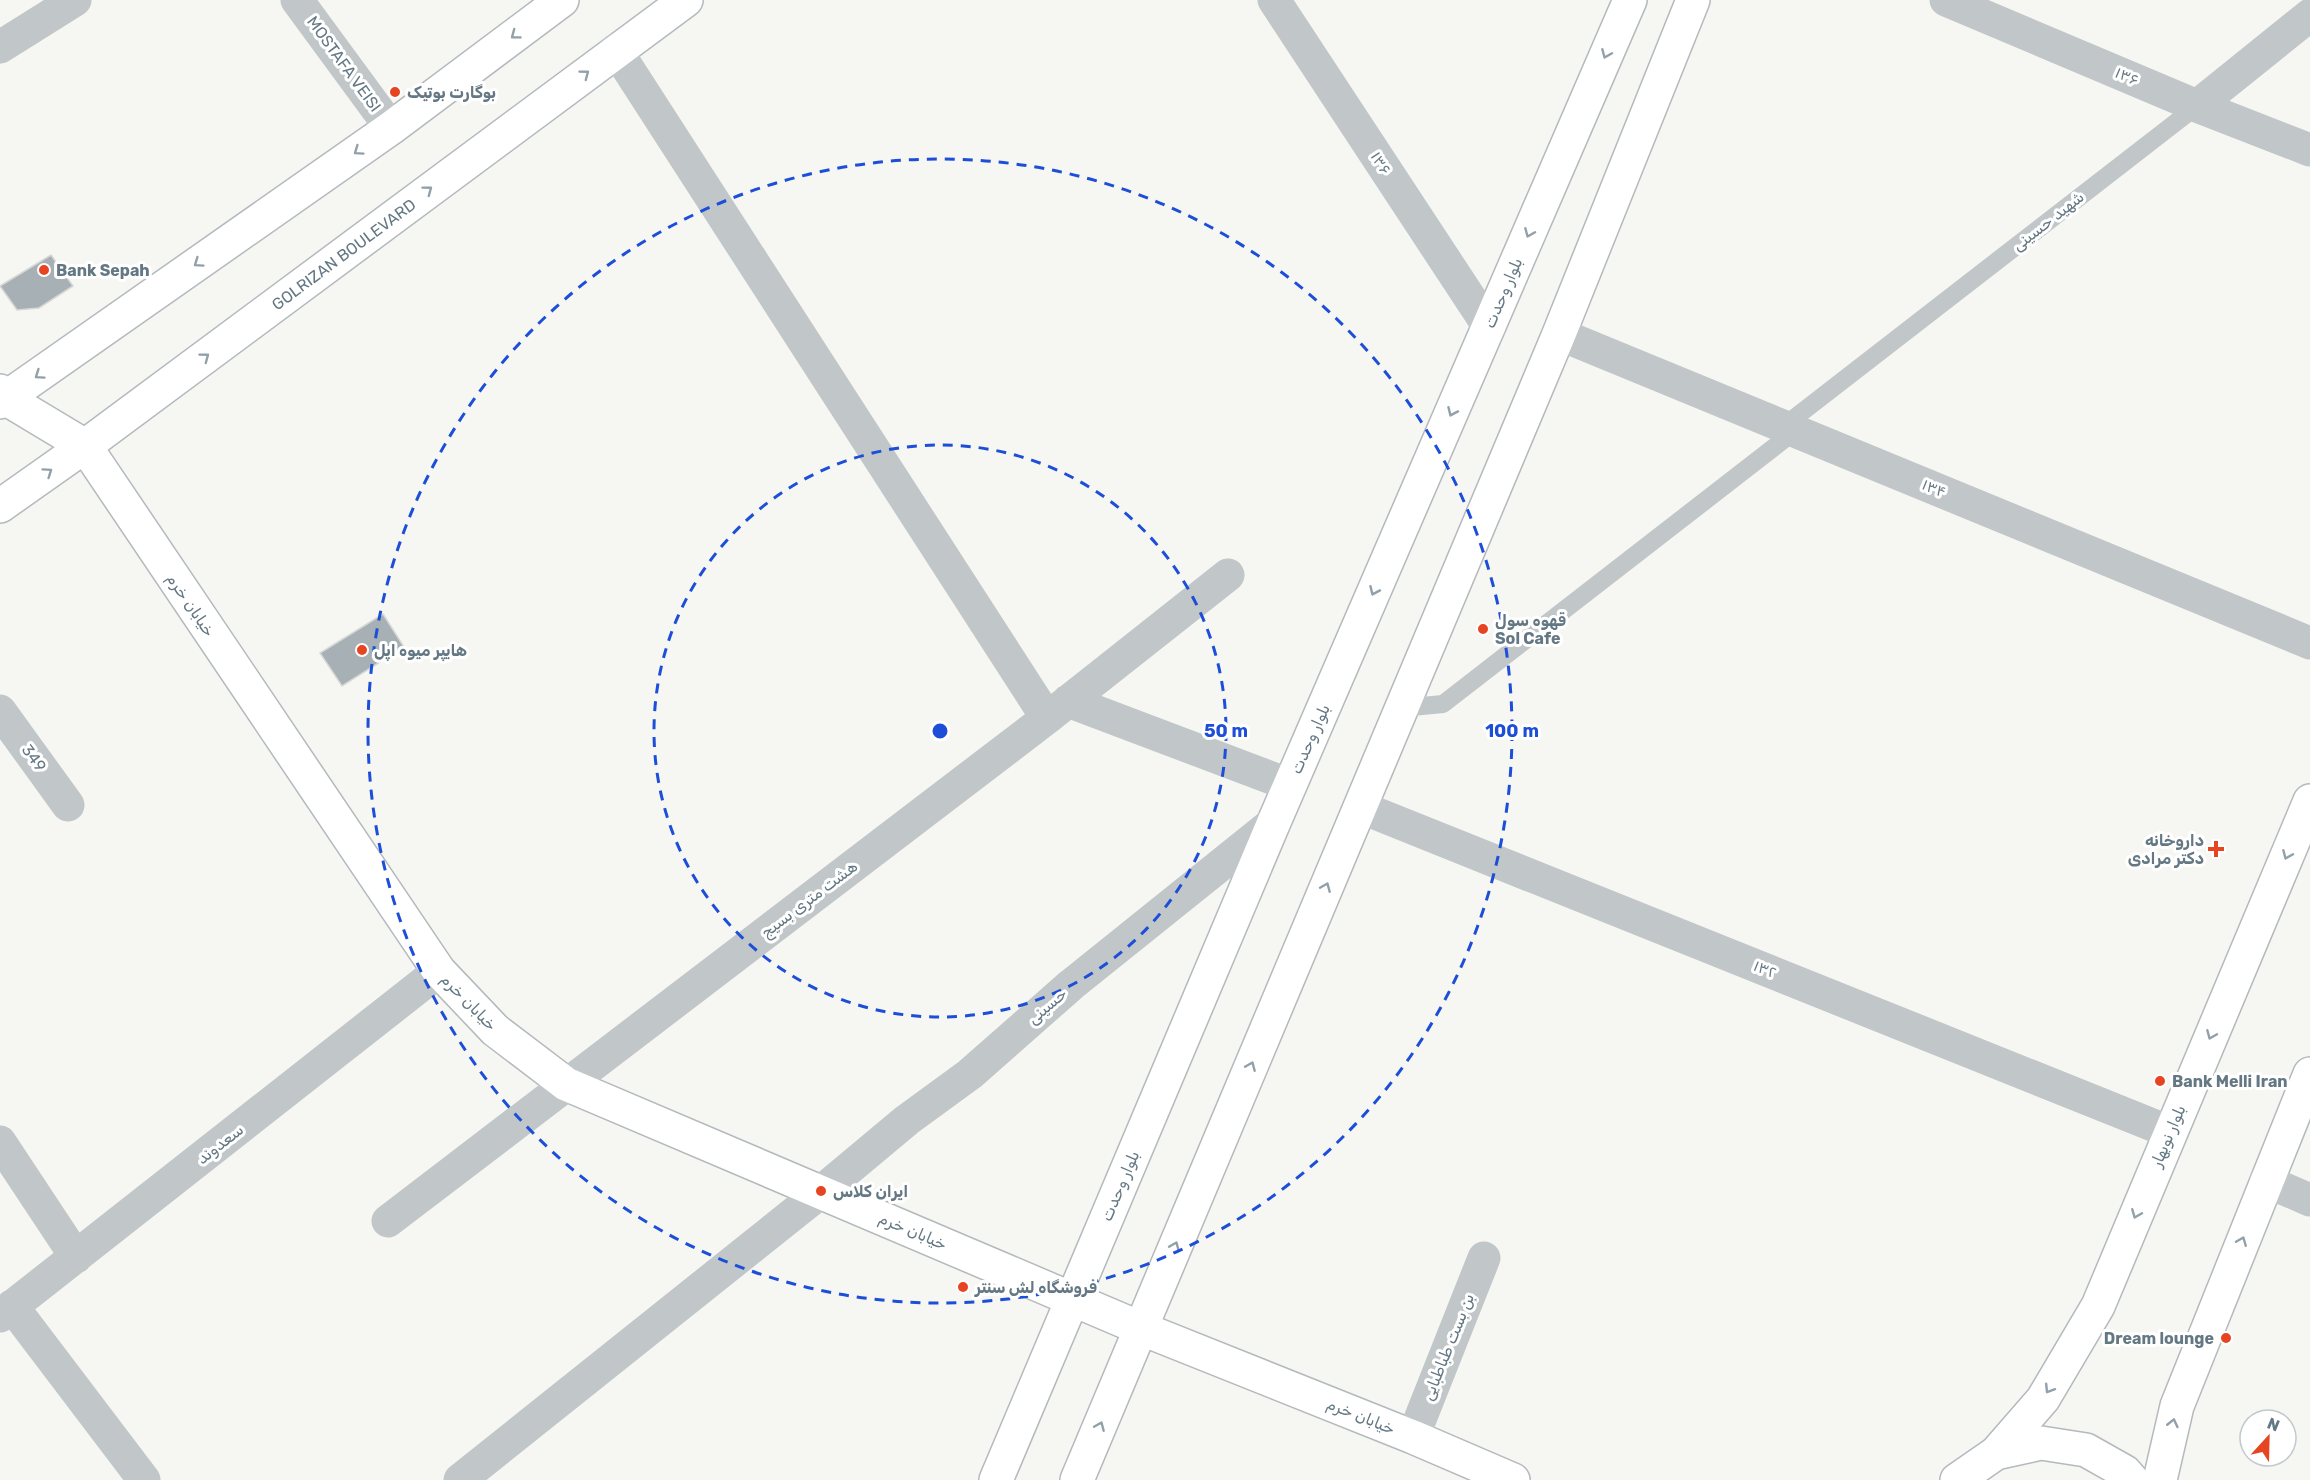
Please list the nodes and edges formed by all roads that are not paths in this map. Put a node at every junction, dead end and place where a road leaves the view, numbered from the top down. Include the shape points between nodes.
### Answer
1 (75, 0) edge
2 (297, 0) edge
3 (562, 0) edge
4 (686, 0) edge
5 (1274, 0) edge
6 (1630, 0) edge
7 (1693, 0) edge
8 (1946, 0) edge
9 (2310, 15) edge
10 (0, 47) edge
11 (616, 50) junction
12 (2197, 106) junction
13 (391, 128) junction
14 (2310, 150) edge
15 (1489, 327) junction
16 (1559, 333) junction
17 (2, 397) edge
18 (1790, 429) junction
19 (85, 446) junction
20 (0, 506) edge
21 (1228, 575) dead end
22 (2310, 643) edge
23 (1401, 708) junction
24 (1058, 710) junction
25 (0, 711) edge
26 (1290, 785) junction
27 (2310, 801) edge
28 (68, 805) dead end
29 (1360, 807) junction
30 (1274, 822) junction
31 (439, 971) junction
32 (2310, 1074) edge
33 (566, 1084) junction
34 (2170, 1132) junction
35 (0, 1142) edge
36 (2266, 1181) junction
37 (822, 1191) junction
38 (2310, 1200) edge
39 (388, 1221) dead end
40 (76, 1257) junction
41 (1484, 1258) dead end
42 (1072, 1299) junction
43 (6, 1311) edge
44 (1140, 1328) junction
45 (1413, 1437) junction
46 (1996, 1452) junction
47 (144, 1480) edge
48 (460, 1480) edge
49 (996, 1480) edge
50 (1077, 1480) edge
51 (1513, 1480) edge
52 (1957, 1480) edge
53 (2132, 1480) edge
54 (2160, 1480) edge

1 - 10 street
2 - 13 street, MOSTAFA VEISI
3 -> 13 street
4 - 11 street, GOLRIZAN BOULEVARD
5 - 15 street, ۱۳۶
6 -> 15 street, بلوار وحدت
7 - 16 street
8 - 12 street, ۱۳۶
9 - 12 street, شهید حسینی
19 -> 11 street, GOLRIZAN BOULEVARD
11 - 24 street
12 - 14 street, ۱۳۶
12 - 18 lane, شهید حسینی
13 -> 17 street
15 -> 26 street, بلوار وحدت
16 - 18 street, ۱۳۴
16 - 23 street
17 - 19 street
18 - 22 street, ۱۳۴
18 - 23 lane, شهید حسینی via 1443,704
20 -> 19 street, GOLRIZAN BOULEVARD
19 - 31 street, خیابان خرم
21 - 24 street, هشت متری بسیج
23 - 29 street
24 - 26 street
24 - 33 street, هشت متری بسیج
25 - 28 street, 349
26 - 30 street, بلوار وحدت
27 -> 34 street, بلوار نوبهار
29 - 34 street, ۱۳۲
44 -> 29 street
30 - 37 street, حسینی
30 - 42 street, بلوار وحدت
31 - 33 street, خیابان خرم via 495,1030
31 - 40 street, سعدوند
32 - 36 street
33 - 37 street, خیابان خرم
33 - 39 street, هشت متری بسیج
34 -> 46 street, بلوار نوبهار via 2098,1306 2043,1399
35 - 40 street
36 - 38 street
54 -> 36 street via 2177,1406
37 - 42 street, خیابان خرم
37 - 48 street, حسینی
40 - 43 street, سعدوند
41 - 45 street, بن بست طباطبایی
42 - 44 street, خیابان خرم
42 - 49 street, بلوار وحدت
43 - 47 street
44 - 45 street, خیابان خرم
50 -> 44 street
45 - 51 street, خیابان خرم
46 - 52 street
46 - 53 street via 2041,1443 2086,1450

